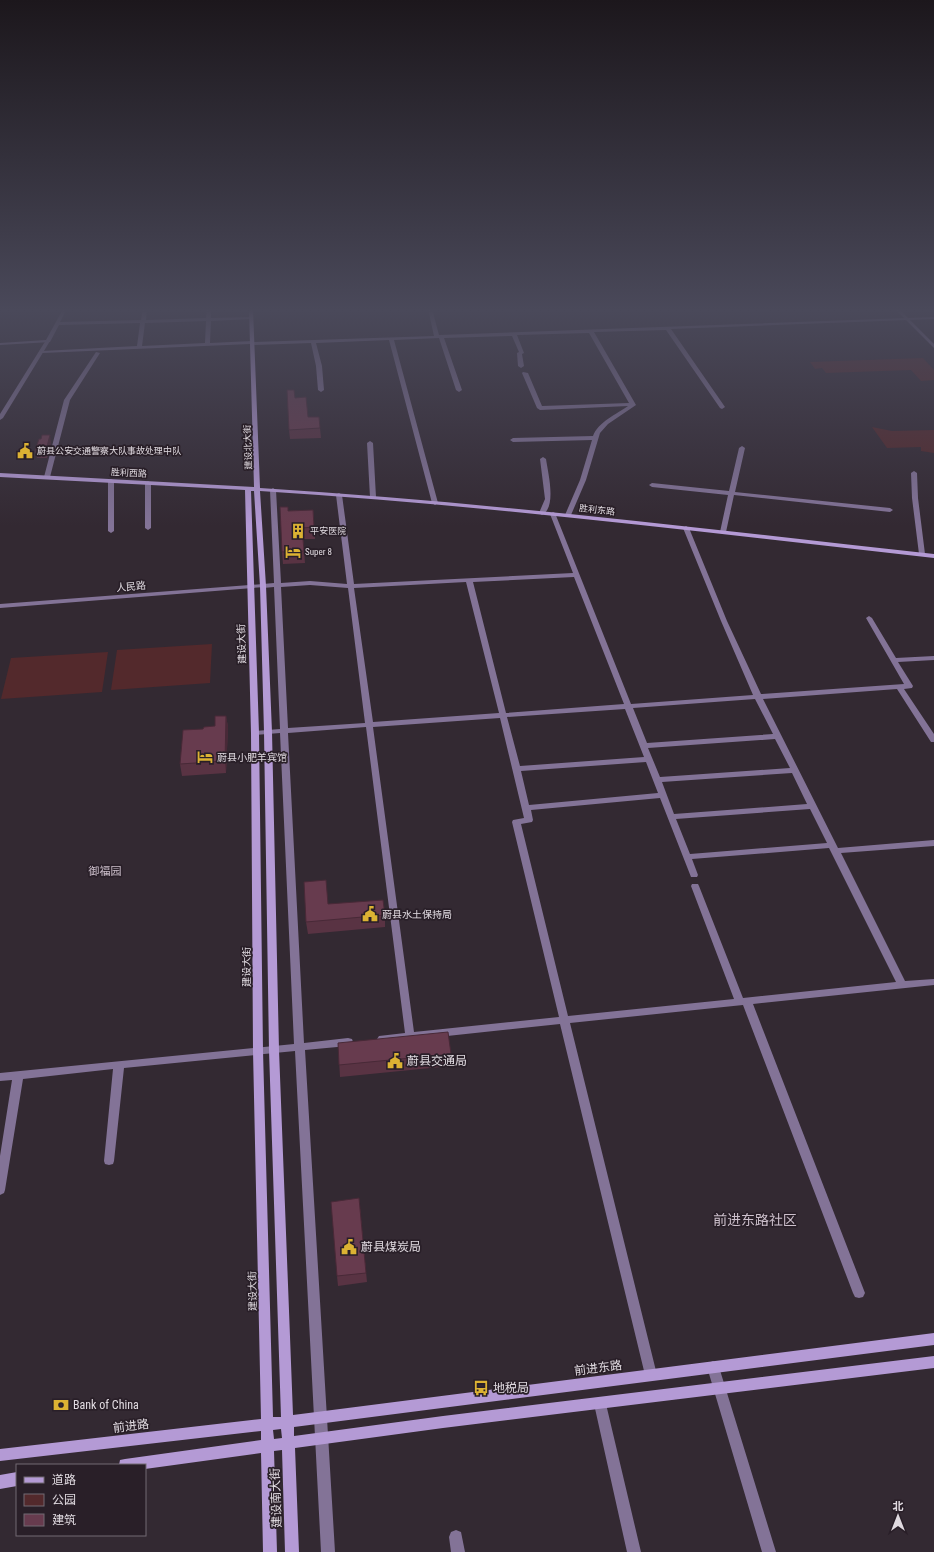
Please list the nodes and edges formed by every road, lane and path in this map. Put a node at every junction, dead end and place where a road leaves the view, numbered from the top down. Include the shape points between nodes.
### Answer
1 (23, 381) edge
2 (79, 381) edge
3 (252, 381) edge
4 (320, 381) edge
5 (403, 381) edge
6 (456, 381) edge
7 (529, 381) edge
8 (620, 381) edge
9 (704, 381) edge
10 (321, 390) dead end
11 (459, 390) dead end
12 (633, 404) junction
13 (722, 407) dead end
14 (0, 418) edge
15 (595, 438) junction
16 (512, 440) dead end
17 (370, 443) dead end
18 (742, 448) dead end
19 (542, 459) dead end
20 (914, 473) dead end
21 (0, 475) edge
22 (47, 478) junction
23 (111, 481) junction
24 (148, 483) junction
25 (652, 485) dead end
26 (252, 489) junction
27 (273, 490) junction
28 (732, 493) junction
29 (339, 495) junction
30 (372, 497) junction
31 (435, 503) junction
32 (890, 510) dead end
33 (542, 513) junction
34 (553, 514) junction
35 (568, 515) junction
36 (148, 528) dead end
37 (686, 528) junction
38 (111, 531) dead end
39 (723, 532) junction
40 (922, 554) junction
41 (934, 556) edge
42 (577, 575) junction
43 (469, 580) junction
44 (276, 585) junction
45 (263, 586) junction
46 (350, 586) junction
47 (251, 587) junction
48 (0, 606) edge
49 (869, 618) dead end
50 (934, 658) edge
51 (893, 660) junction
52 (899, 686) junction
53 (758, 697) junction
54 (628, 706) junction
55 (503, 715) junction
56 (370, 725) junction
57 (284, 730) junction
58 (268, 732) junction
59 (255, 733) junction
60 (778, 736) junction
61 (934, 740) edge
62 (644, 746) junction
63 (649, 759) junction
64 (516, 769) junction
65 (795, 770) junction
66 (657, 780) junction
67 (663, 796) junction
68 (813, 806) junction
69 (526, 808) junction
70 (671, 817) junction
71 (934, 843) edge
72 (834, 848) junction
73 (687, 857) junction
74 (694, 875) dead end
75 (696, 886) dead end
76 (934, 982) edge
77 (903, 986) junction
78 (744, 1002) junction
79 (564, 1020) junction
80 (410, 1036) junction
81 (372, 1040) edge
82 (356, 1041) edge
83 (300, 1047) junction
84 (274, 1050) junction
85 (258, 1051) junction
86 (118, 1065) junction
87 (18, 1075) junction
88 (0, 1077) edge
89 (109, 1161) dead end
90 (0, 1190) edge
91 (859, 1293) dead end
92 (934, 1339) edge
93 (934, 1362) edge
94 (713, 1367) junction
95 (651, 1375) junction
96 (720, 1389) junction
97 (600, 1404) junction
98 (320, 1417) junction
99 (287, 1422) junction
100 (266, 1424) junction
101 (322, 1439) junction
102 (288, 1443) junction
103 (267, 1446) junction
104 (0, 1455) edge
105 (132, 1464) edge
106 (16, 1479) edge
107 (0, 1482) edge
108 (456, 1537) dead end
109 (270, 1552) edge
110 (292, 1552) edge
111 (328, 1552) edge
112 (458, 1552) edge
113 (634, 1552) edge
114 (769, 1552) edge

1 - 14 street
2 - 22 street via 67,400
3 - 26 main road, 建设北大街
4 - 10 street
5 - 31 street
6 - 11 street
7 - 12 street via 540,408
8 - 12 street
9 - 13 street
12 - 15 street via 606,423
15 - 16 street
15 - 35 street via 583,480
17 - 30 street
18 - 28 street
19 - 33 street via 548,499
20 - 40 street via 914,498
21 - 22 main road, 胜利西路
22 - 23 main road, 胜利西路
23 - 24 main road, 胜利西路
23 - 38 street
24 - 26 main road, 胜利西路
24 - 36 street
25 - 28 street
26 - 27 main road, 胜利东路
26 - 45 main road
26 - 47 main road, 建设大街
27 - 29 main road, 胜利东路
27 - 44 street
28 - 32 street
28 - 39 street
29 - 30 main road, 胜利东路
29 - 46 street
30 - 31 main road, 胜利东路
31 - 33 main road, 胜利东路
33 - 34 main road, 胜利东路
34 - 35 main road, 胜利东路
34 - 42 street
35 - 37 main road, 胜利东路
37 - 39 main road, 胜利东路
37 - 53 street
39 - 40 main road, 胜利东路
40 - 41 main road, 胜利东路
42 - 43 street, 人民路
42 - 54 street
43 - 46 street, 人民路
43 - 55 street
44 - 45 street, 人民路
44 - 46 street, 人民路 via 310,583
44 - 57 street
45 - 47 street, 人民路
45 - 58 main road
46 - 56 street
47 - 48 street, 人民路
47 - 59 main road, 建设大街
49 - 51 street
50 - 51 street
51 - 52 street via 909,686
52 - 53 street
52 - 61 street
53 - 54 street
53 - 60 street
54 - 55 street
54 - 62 street
55 - 56 street
55 - 64 street
56 - 57 street
56 - 80 street
57 - 58 street
57 - 83 street
58 - 59 street
58 - 84 main road
59 - 85 main road, 建设大街
60 - 62 street
60 - 65 street
62 - 63 street
63 - 64 street
63 - 66 street
64 - 69 street
65 - 66 street
65 - 68 street
66 - 67 street
67 - 69 street
67 - 70 street
68 - 70 street
68 - 72 street
69 - 79 street via 529,820 516,822
70 - 73 street
71 - 72 street
72 - 73 street
72 - 77 street
73 - 74 street
75 - 78 street
76 - 77 street
77 - 78 street
78 - 79 street
78 - 91 street
79 - 80 street
79 - 95 street
80 - 81 street
82 - 83 street
83 - 84 street
83 - 98 street
84 - 85 street
84 - 99 main road
85 - 86 street
85 - 100 main road, 建设大街
86 - 87 street
86 - 89 street
87 - 88 street
87 - 90 street
92 - 94 main road, 前进东路
93 - 96 main road
94 - 95 main road, 前进东路
94 - 96 street
95 - 98 main road, 前进东路
96 - 97 main road
96 - 114 street
97 - 101 main road
97 - 113 street
98 - 99 main road, 前进东路
98 - 101 street
99 - 100 main road, 前进东路
99 - 102 main road
100 - 103 main road, 建设大街
100 - 104 main road, 前进路
101 - 102 main road
101 - 111 street
102 - 103 main road
102 - 110 main road, 建设南大街
103 - 105 main road
103 - 109 main road, 建设南大街
106 - 107 main road
108 - 112 street

